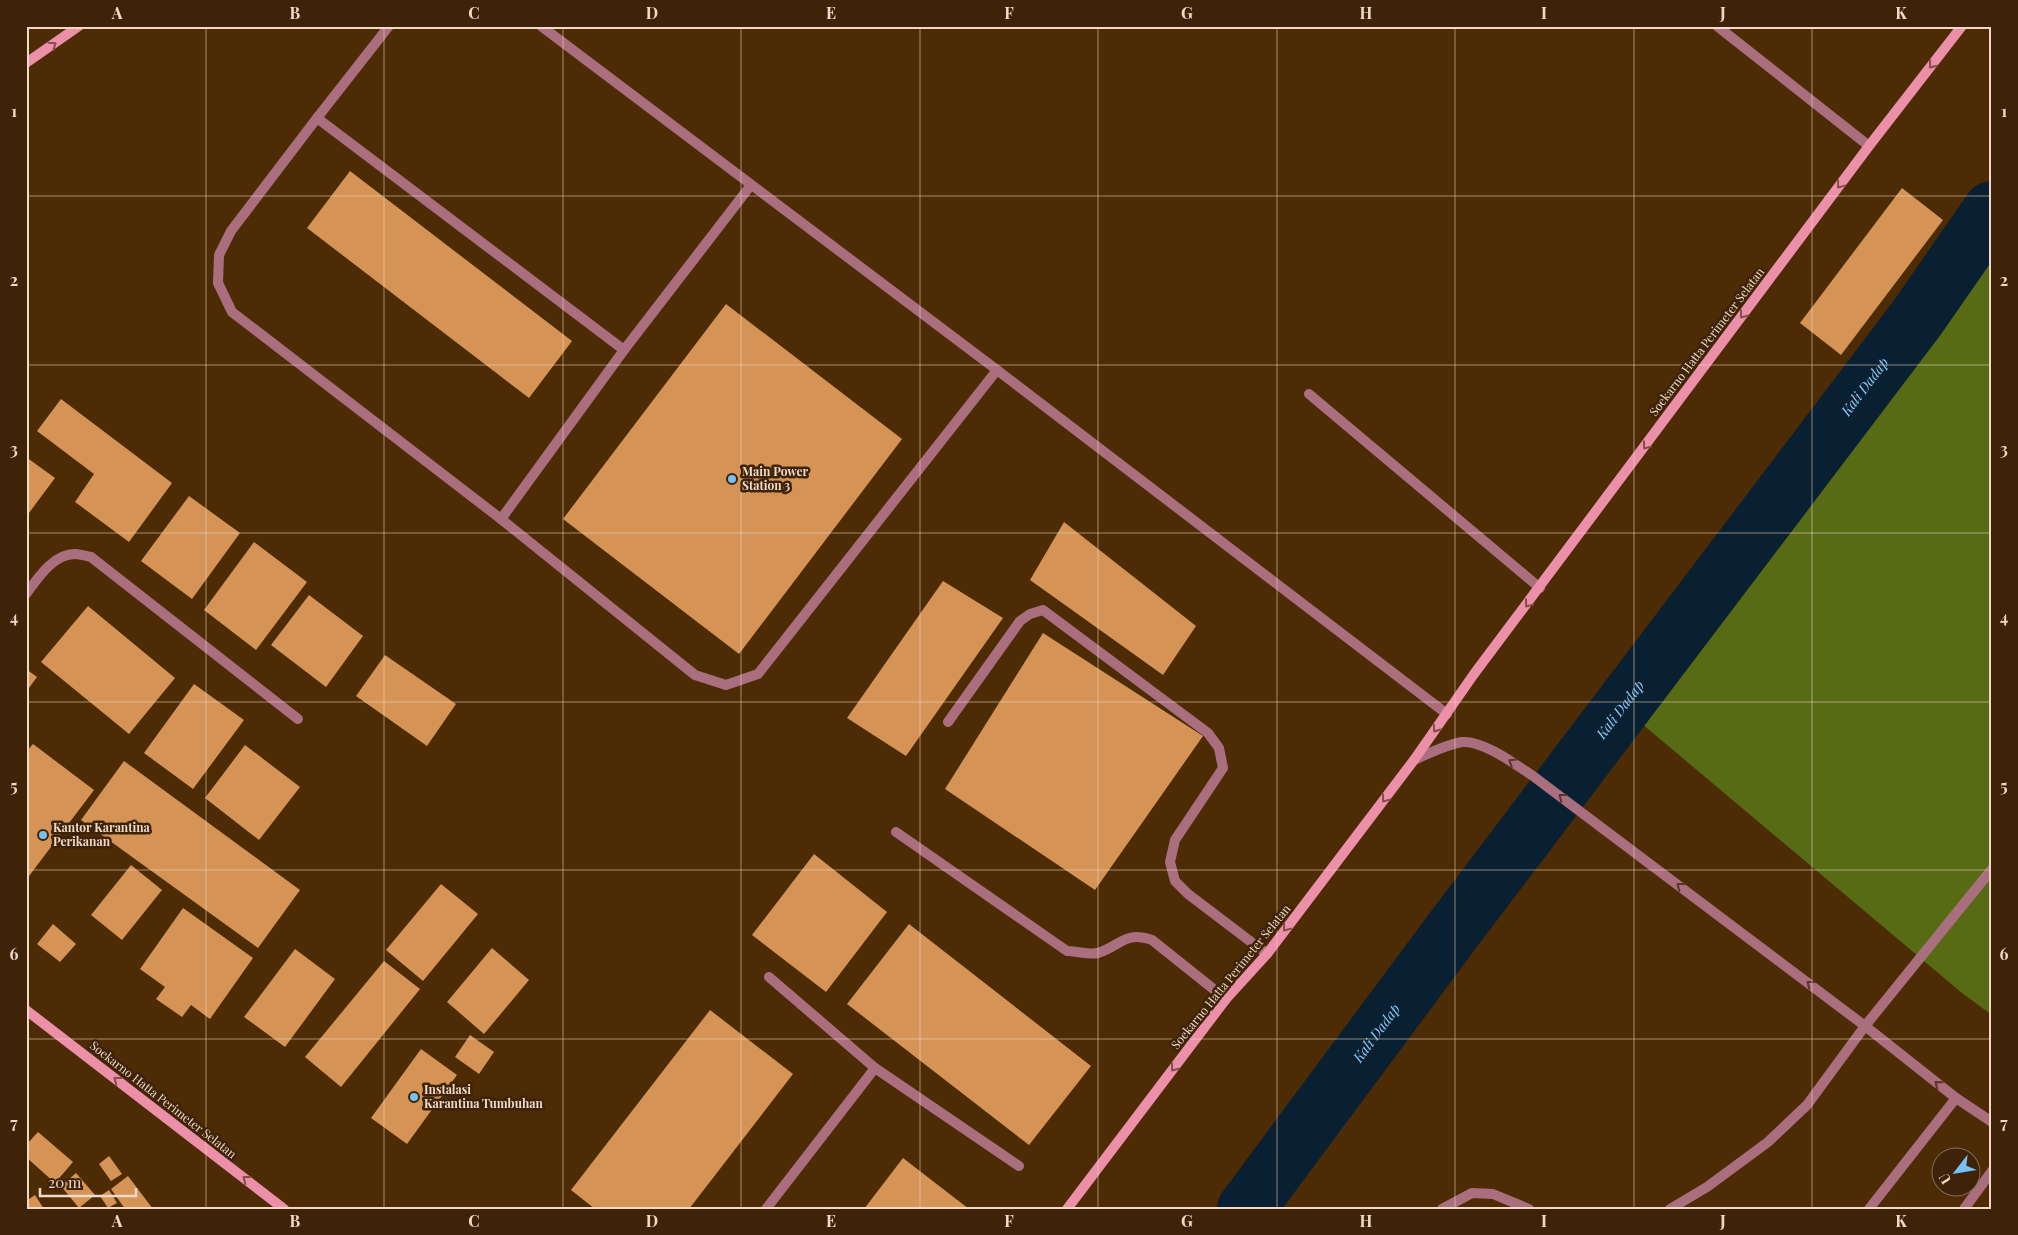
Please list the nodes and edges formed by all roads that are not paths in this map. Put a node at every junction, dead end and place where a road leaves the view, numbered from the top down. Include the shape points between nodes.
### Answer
1 (79, 26) edge
2 (389, 26) edge
3 (541, 26) edge
4 (1717, 26) edge
5 (1962, 26) edge
6 (26, 63) edge
7 (316, 118) junction
8 (1869, 146) junction
9 (751, 185) junction
10 (624, 350) junction
11 (997, 370) junction
12 (1308, 394) dead end
13 (501, 519) junction
14 (1540, 588) junction
15 (26, 594) edge
16 (1446, 714) junction
17 (298, 719) dead end
18 (948, 722) dead end
19 (1414, 760) junction
20 (896, 832) dead end
21 (1992, 869) edge
22 (1267, 954) junction
23 (769, 977) dead end
24 (1226, 999) junction
25 (26, 1010) edge
26 (1865, 1026) junction
27 (875, 1068) junction
28 (1956, 1098) junction
29 (1992, 1122) edge
30 (1019, 1166) dead end
31 (1992, 1171) edge
32 (284, 1209) edge
33 (766, 1209) edge
34 (1066, 1209) edge
35 (1442, 1209) edge
36 (1529, 1209) edge
37 (1670, 1209) edge
38 (1869, 1209) edge
39 (1964, 1209) edge

6 -> 1 main road
2 - 7 street
3 - 9 street
4 - 8 street
5 -> 8 main road, Soekarno Hatta Perimeter Selatan
7 - 10 street
7 - 13 street via 232,232 219,255 218,283 232,312
8 -> 14 main road, Soekarno Hatta Perimeter Selatan
9 - 10 street
9 - 11 street
10 - 13 street
11 - 13 street via 758,674 726,685 695,675
11 - 16 street
12 - 14 street
14 -> 16 main road, Soekarno Hatta Perimeter Selatan
15 - 17 street via 56,560 74,554 91,557
16 -> 19 main road, Soekarno Hatta Perimeter Selatan
18 - 22 street via 1020,622 1043,610 1208,733 1219,748 1223,768 1175,840 1170,862 1175,881 1188,894
19 -> 22 main road, Soekarno Hatta Perimeter Selatan
26 -> 19 street via 1533,776 1490,749 1464,742
20 - 24 street via 1066,950 1096,953 1131,936 1140,936 1152,940
21 - 26 street
22 - 24 main road, Soekarno Hatta Perimeter Selatan
23 - 27 street
24 -> 34 main road, Soekarno Hatta Perimeter Selatan
32 -> 25 main road, Soekarno Hatta Perimeter Selatan
28 -> 26 street
26 - 37 street via 1807,1105 1768,1142 1707,1187
27 - 30 street
27 - 33 street
28 - 29 street
28 - 38 street
31 - 39 street
35 - 36 street via 1472,1194 1493,1194

